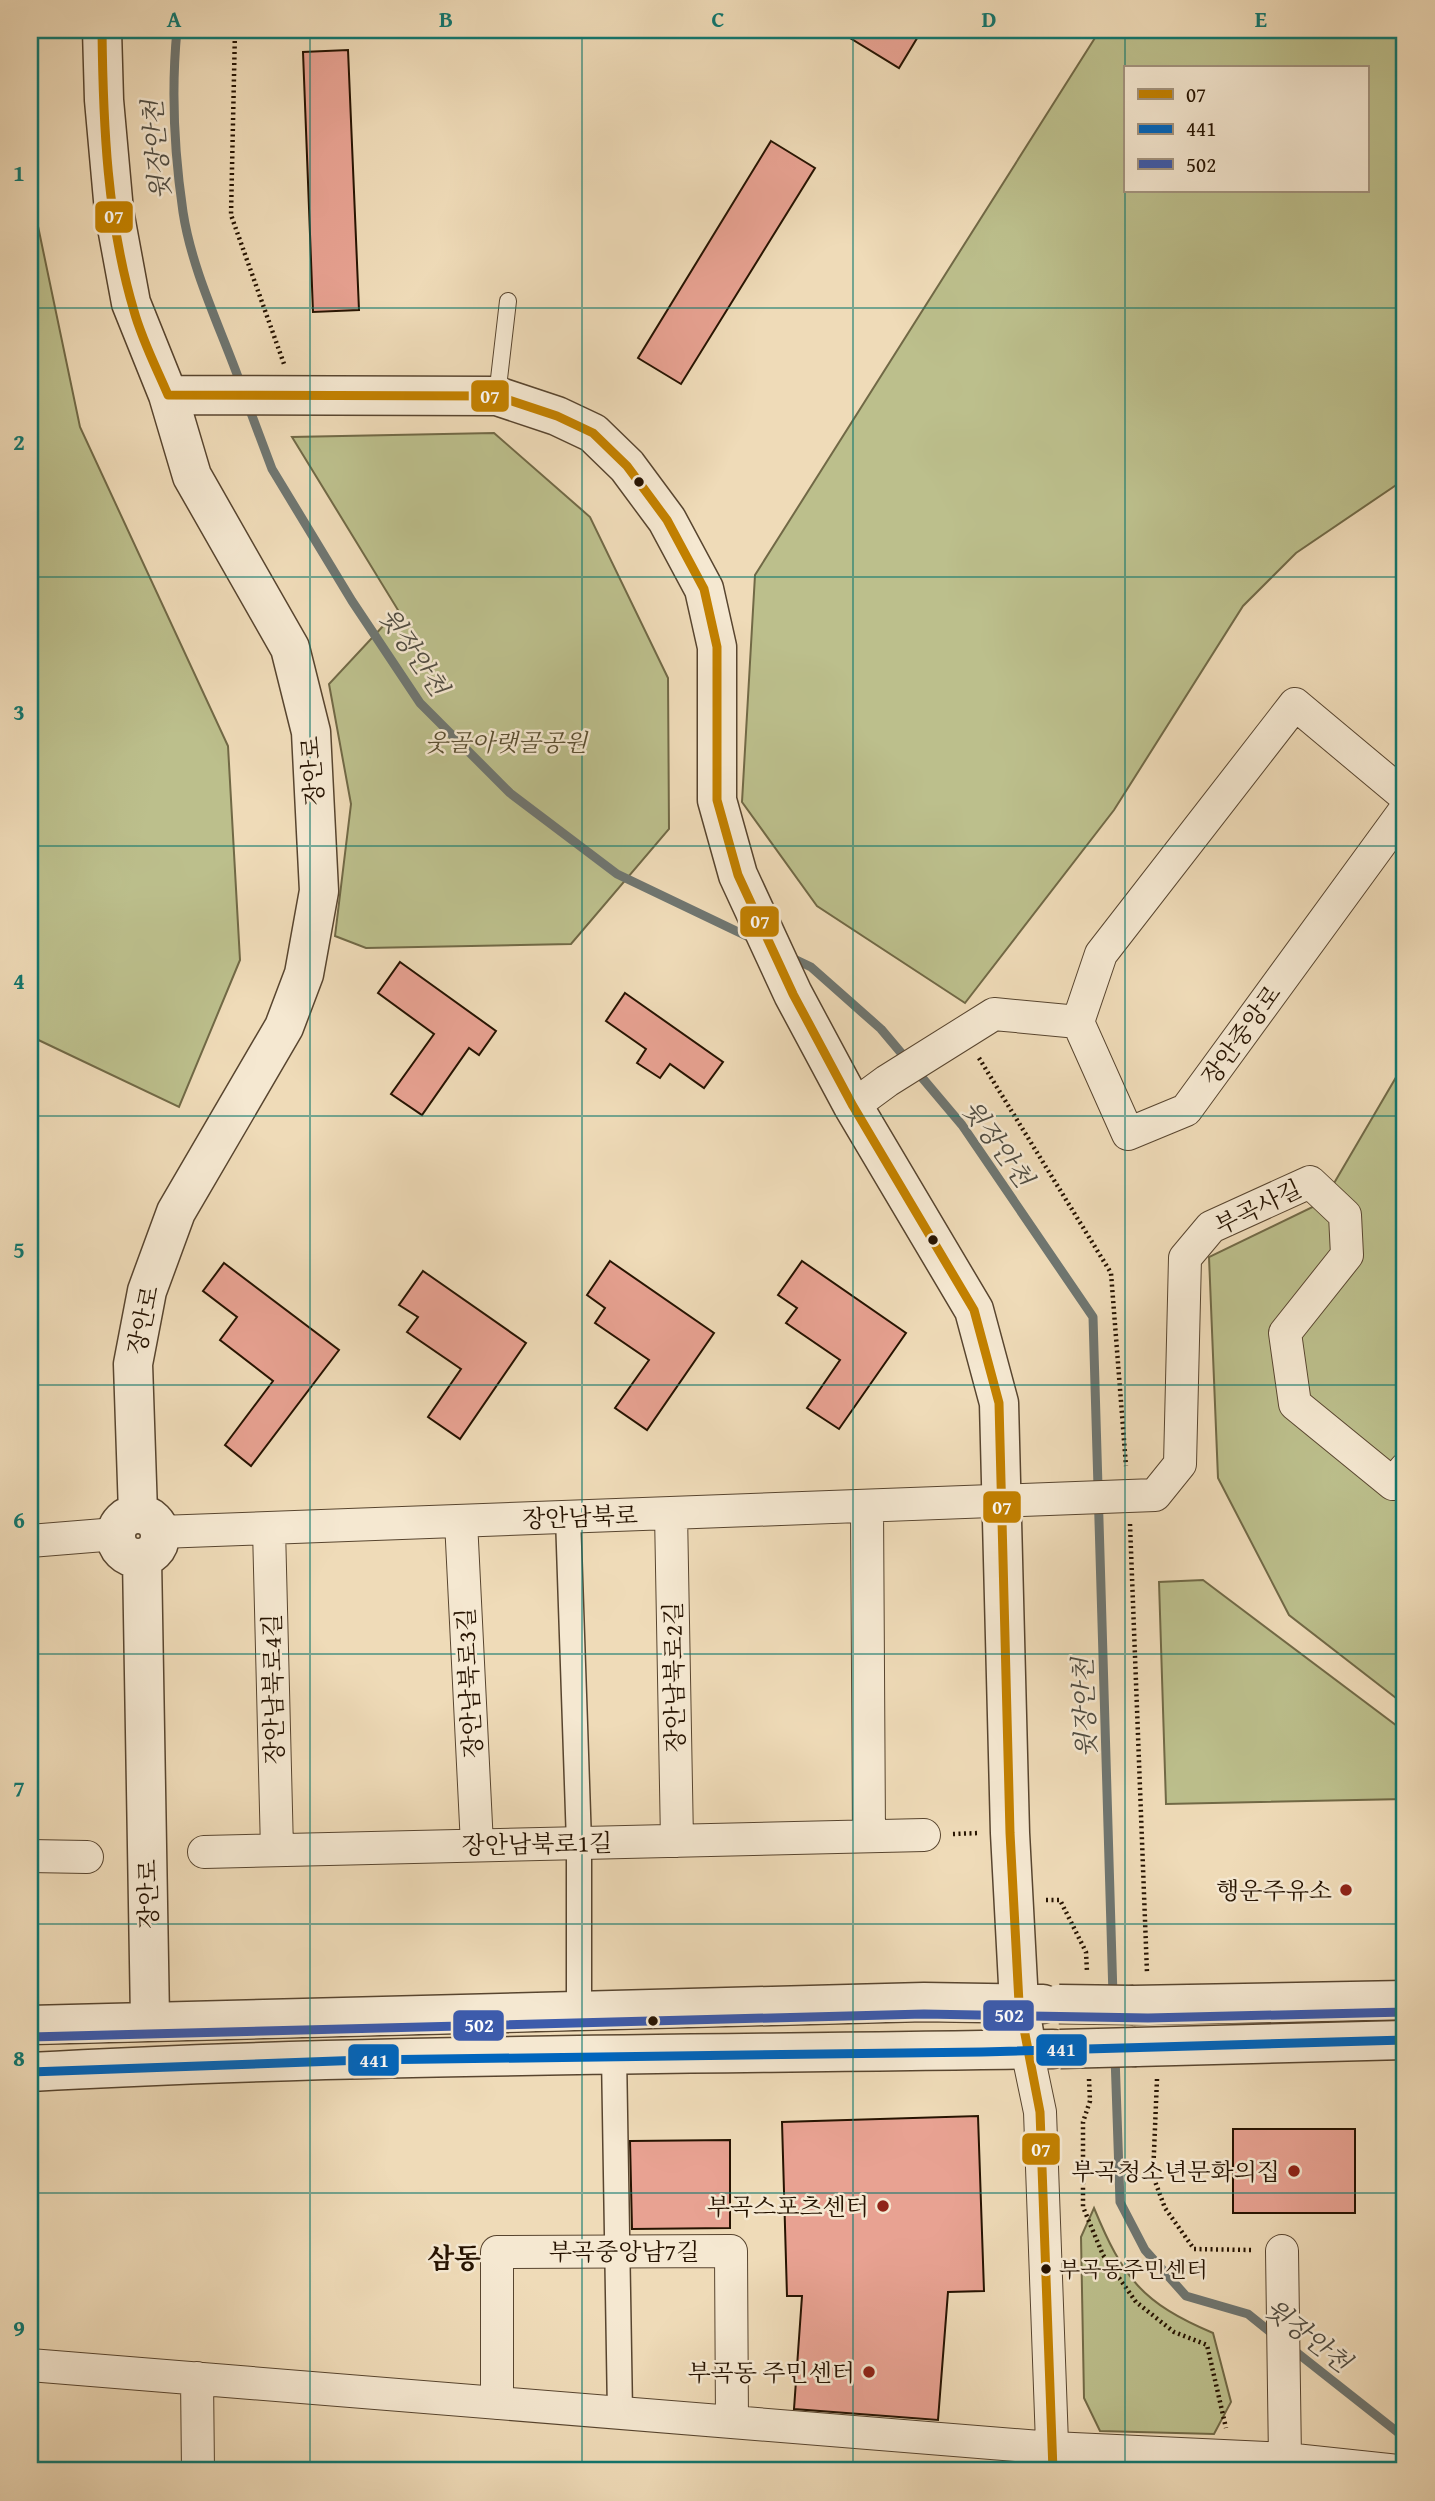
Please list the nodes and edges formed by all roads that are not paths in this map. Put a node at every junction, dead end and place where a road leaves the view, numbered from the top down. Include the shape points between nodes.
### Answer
1 (102, 30) edge
2 (508, 302) dead end
3 (184, 395) junction
4 (497, 396) junction
5 (1405, 796) edge
6 (1405, 810) edge
7 (1079, 1022) junction
8 (853, 1106) junction
9 (1405, 1469) edge
10 (1000, 1501) junction
11 (867, 1506) junction
12 (671, 1513) junction
13 (568, 1517) junction
14 (461, 1521) junction
15 (269, 1529) junction
16 (139, 1535) junction
17 (30, 1541) edge
18 (925, 1835) road end
19 (869, 1836) junction
20 (677, 1841) junction
21 (579, 1843) junction
22 (477, 1845) junction
23 (276, 1850) junction
24 (204, 1852) dead end
25 (30, 1856) edge
26 (87, 1857) dead end
27 (1405, 2000) edge
28 (1019, 2003) junction
29 (579, 2010) junction
30 (150, 2019) junction
31 (30, 2025) edge
32 (1405, 2040) edge
33 (1044, 2050) junction
34 (614, 2054) junction
35 (30, 2072) edge
36 (618, 2251) junction
37 (1282, 2251) road end
38 (30, 2364) edge
39 (197, 2378) junction
40 (498, 2403) junction
41 (621, 2413) junction
42 (732, 2422) junction
43 (1285, 2459) junction
44 (1053, 2460) edge
45 (198, 2471) edge
46 (1398, 2471) edge

1 - 3 street, 장안로 via 114,211 131,303
2 - 4 lane
3 - 4 street
3 - 16 street, 장안로 via 192,476 290,648 311,732 319,891 304,974 284,1027 176,1212 147,1291 133,1364
4 - 8 street via 593,433 627,466 667,520 704,589 717,647 717,800 738,875 793,994
5 - 7 street via 1295,704 1101,954
6 - 7 street, 장안중앙로 via 1186,1110 1128,1134
7 - 8 street via 994,1014
8 - 10 street via 975,1310 999,1404
9 - 10 street, 부곡사길 via 1393,1484 1295,1404 1285,1333 1347,1255 1345,1215 1310,1182 1211,1227 1185,1258 1180,1464 1155,1495
10 - 11 street, 장안남북로
10 - 28 street
11 - 12 street, 장안남북로
11 - 19 street
12 - 13 street, 장안남북로
12 - 20 street, 장안남북로2길
13 - 14 street, 장안남북로
13 - 21 street
14 - 15 street, 장안남북로
14 - 22 street, 장안남북로3길
15 - 16 street, 장안남북로
15 - 23 street, 장안남북로4길
16 - 17 street, 장안남북로
16 - 30 street, 장안로
18 - 19 street, 장안남북로1길
19 - 20 street, 장안남북로1길
20 - 21 street, 장안남북로1길
21 - 22 street, 장안남북로1길
21 - 29 street
22 - 23 street, 장안남북로1길
23 - 24 street, 장안남북로1길
25 - 26 street
27 - 28 street, bridge via 1133,2006
28 - 29 street
28 - 33 street
29 - 30 street
30 - 31 street
32 - 33 street, bridge
33 - 34 street
33 - 44 street via 1040,2112
34 - 35 street
34 - 36 street
36 - 40 street, 부곡중앙남7길 via 497,2252
36 - 41 street
36 - 42 street, 부곡중앙남7길 via 731,2250
37 - 43 street
38 - 39 street
39 - 40 street
39 - 45 street
40 - 41 street
41 - 42 street
42 - 44 street
43 - 44 street
43 - 46 street

